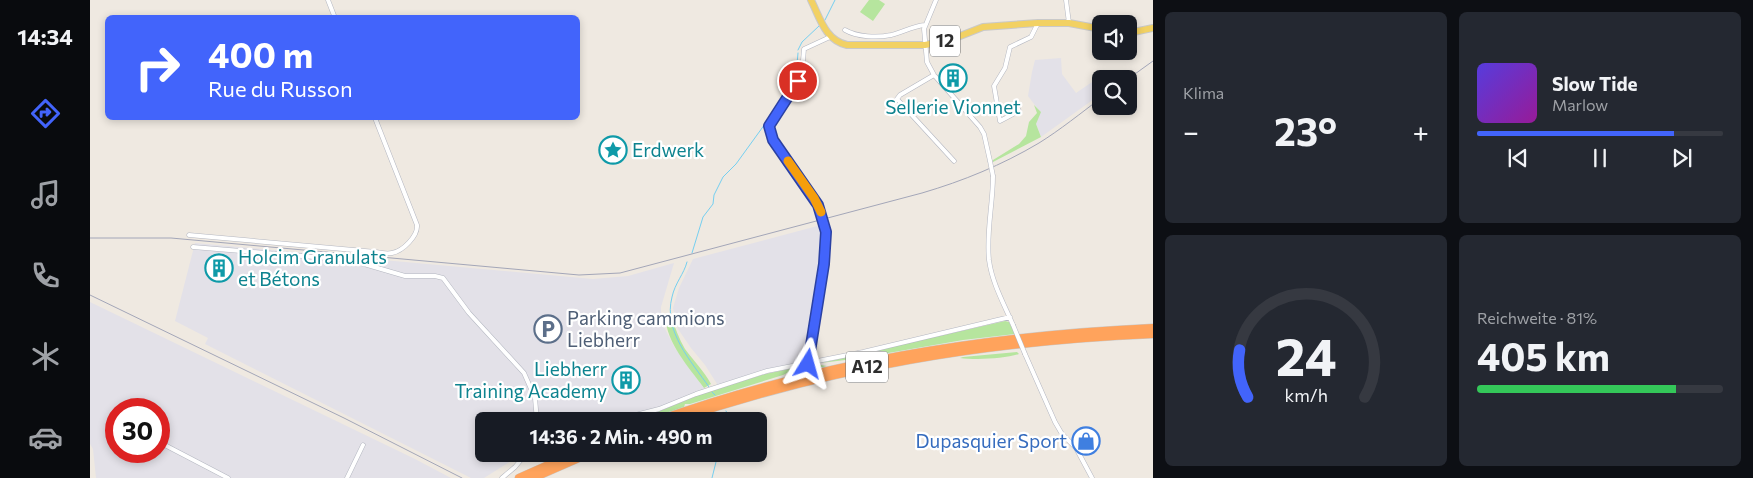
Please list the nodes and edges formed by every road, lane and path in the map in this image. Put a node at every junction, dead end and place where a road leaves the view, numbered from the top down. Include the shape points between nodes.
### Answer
1 (328, 0) edge
2 (811, 0) edge
3 (936, 0) edge
4 (1066, 0) edge
5 (334, 15) edge
6 (1038, 23) junction
7 (1069, 23) junction
8 (925, 25) junction
9 (1092, 27) edge
10 (1153, 28) edge
11 (845, 30) dead end
12 (1137, 31) edge
13 (830, 37) junction
14 (925, 45) junction
15 (934, 75) junction
16 (1016, 104) dead end
17 (376, 120) edge
18 (954, 161) dead end
19 (189, 235) dead end
20 (193, 247) dead end
21 (1010, 318) junction
22 (1153, 328) edge
23 (1153, 334) edge
24 (808, 364) junction
25 (537, 412) edge
26 (647, 412) edge
27 (683, 412) edge
28 (703, 412) edge
29 (363, 444) dead end
30 (170, 448) edge
31 (520, 462) edge
32 (555, 462) edge
33 (570, 462) edge
34 (228, 478) edge
35 (347, 478) edge
36 (502, 478) edge
37 (519, 478) edge
38 (533, 478) edge
39 (1092, 478) edge

1 - 5 street
2 - 13 main road
3 - 8 street
4 - 7 street
6 - 7 main road, 12
6 - 14 main road, 12 via 983,27 950,40
6 - 16 street via 1031,37 1010,47 1005,68 994,86 1000,121 1019,111
7 - 9 main road, 12
8 - 11 street via 885,36 860,36
8 - 14 street
10 - 12 main road
13 - 14 main road, 12 via 847,45
13 - 24 street via 804,49 798,81 769,126 773,140 818,205 826,232
14 - 15 street via 927,62
15 - 18 street via 897,99
15 - 21 street, bridge via 984,134 993,200 989,259
17 - 19 street via 418,226 415,236 396,251 376,252
20 - 25 street via 338,259 405,276 443,278 469,313 526,375 536,398
21 - 24 street
21 - 39 street, bridge via 1054,422 1076,448
22 - 27 highway, A12 via 1016,338 905,354 781,382
23 - 28 highway, A12 via 1017,344 906,360 790,386
24 - 26 street via 767,371
29 - 35 street
30 - 34 street
31 - 36 street
32 - 37 highway
33 - 38 highway

